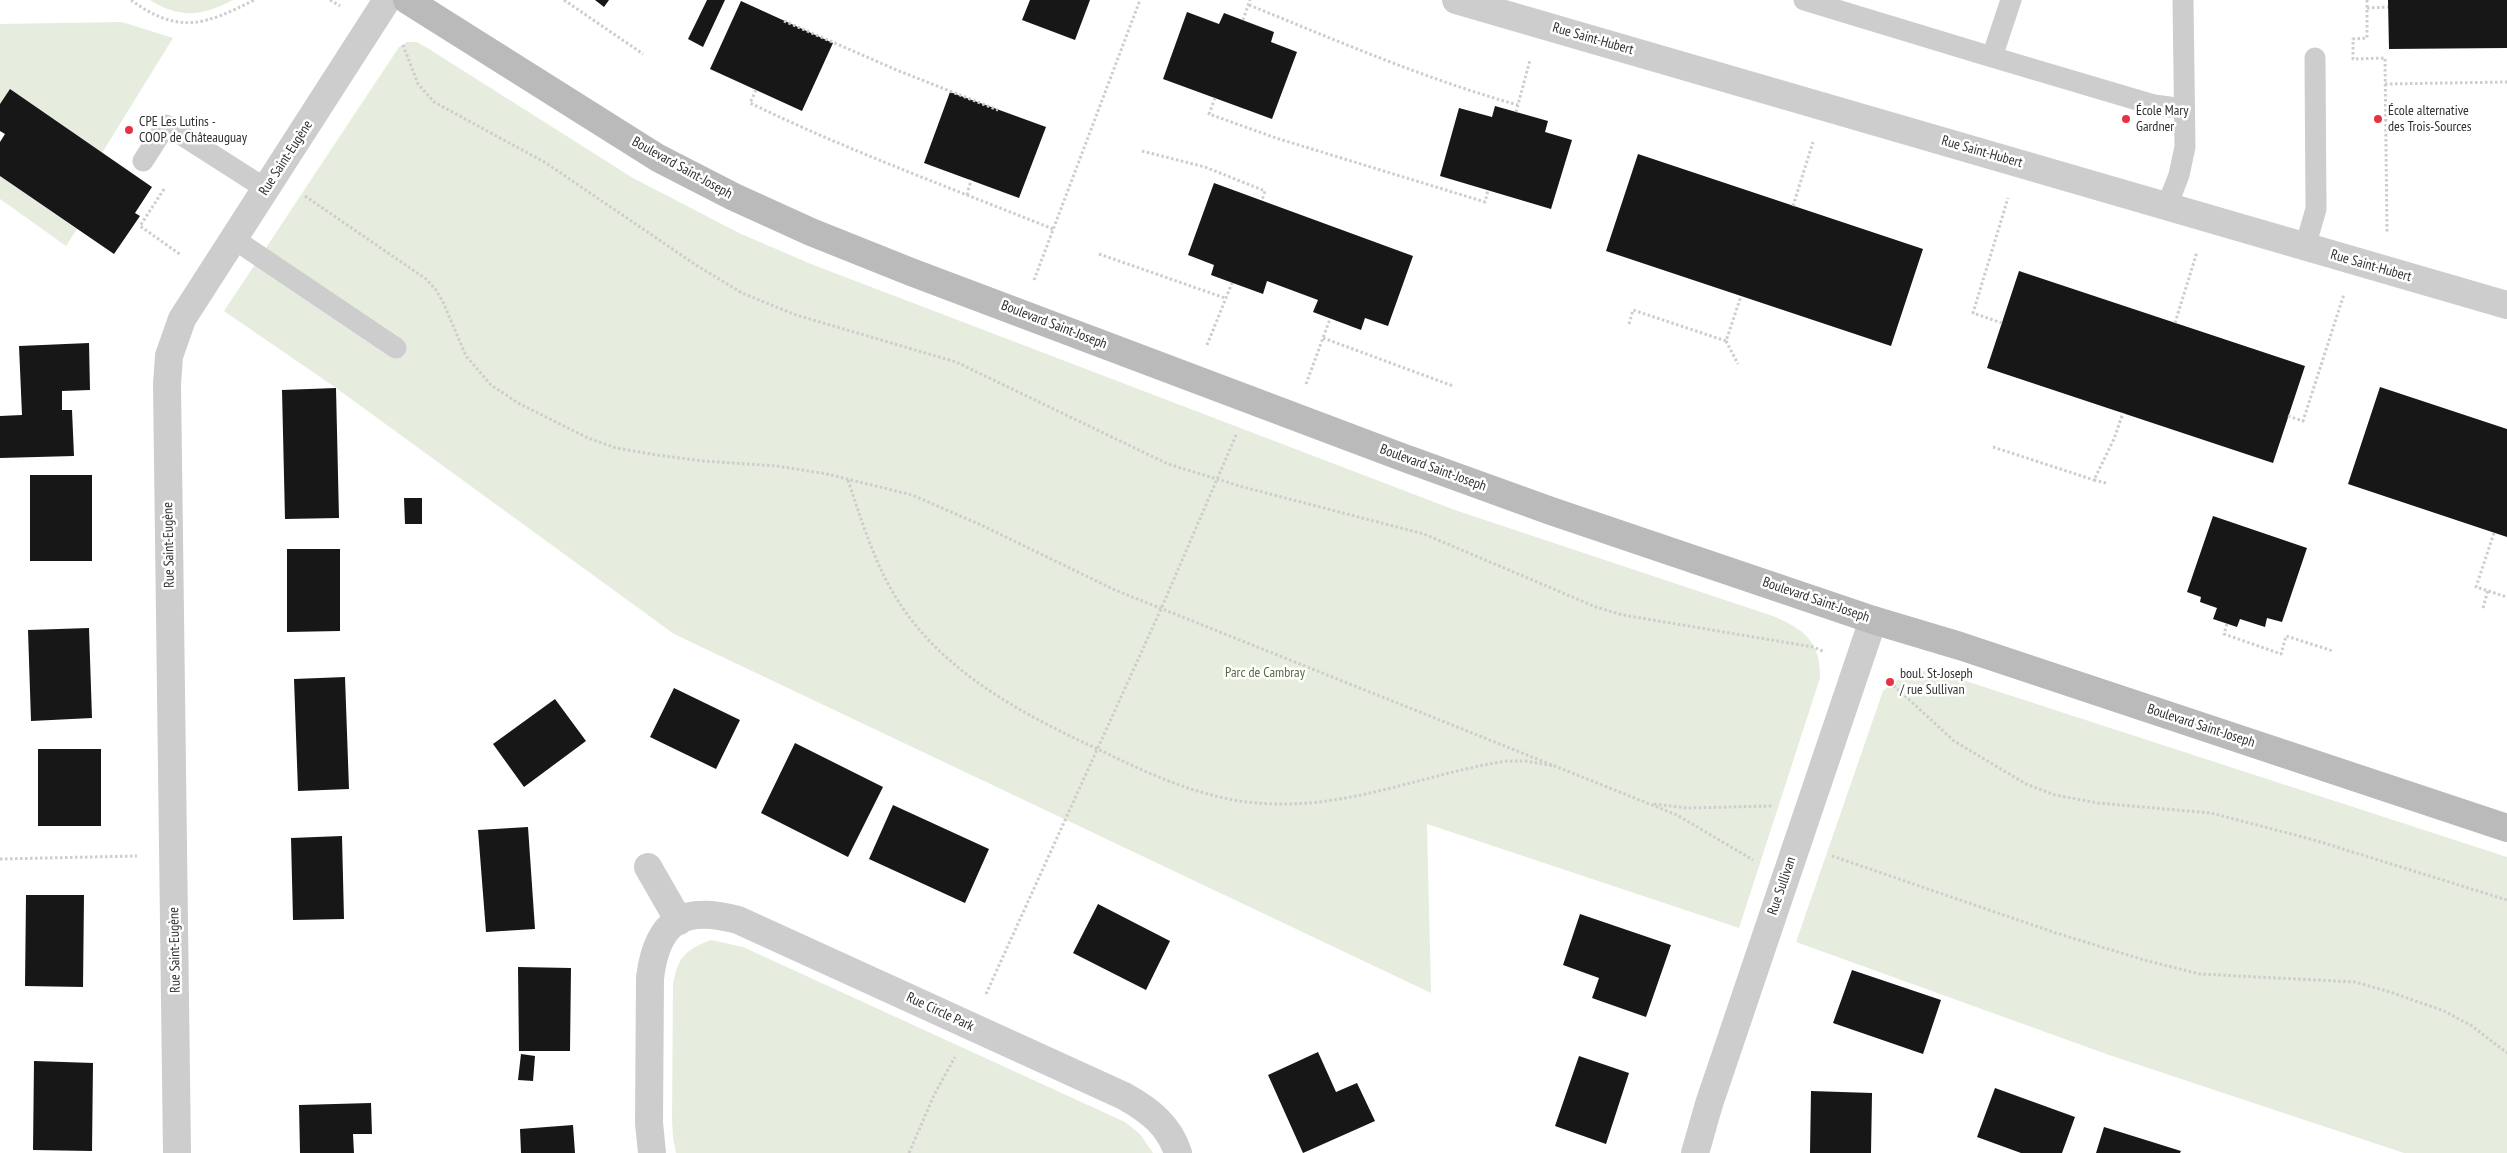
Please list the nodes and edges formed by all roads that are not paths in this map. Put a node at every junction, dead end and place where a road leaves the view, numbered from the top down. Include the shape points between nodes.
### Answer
1 (387, 0) edge
2 (407, 0) edge
3 (1804, 0) edge
4 (2011, 0) edge
5 (2184, 0) edge
6 (1462, 1) edge
7 (1992, 57) junction
8 (2315, 58) dead end
9 (2184, 109) junction
10 (143, 161) dead end
11 (266, 190) junction
12 (2167, 206) junction
13 (234, 239) junction
14 (2305, 247) junction
15 (2507, 305) edge
16 (396, 348) dead end
17 (1873, 620) junction
18 (2507, 828) edge
19 (648, 867) dead end
20 (678, 921) junction
21 (177, 1153) edge
22 (652, 1153) edge
23 (1178, 1153) edge
24 (1695, 1153) edge

1 - 11 street, Rue Saint-Eugène
2 - 17 street, Boulevard Saint-Joseph via 658,158 812,232 1400,456
3 - 7 lane
4 - 7 lane
5 - 9 lane
6 - 12 street, Rue Saint-Hubert
7 - 9 lane via 2154,105
8 - 14 lane via 2316,208
9 - 12 lane via 2183,158
10 - 11 lane via 166,125
11 - 13 street, Rue Saint-Eugène
12 - 14 street, Rue Saint-Hubert
13 - 16 lane
13 - 21 street, Rue Saint-Eugène via 182,319 175,334 167,371
14 - 15 street, Rue Saint-Hubert
17 - 18 street, Boulevard Saint-Joseph
17 - 24 street, Rue Sullivan
19 - 20 street
20 - 22 street, Rue Circle Park via 657,942 650,978 648,1123
20 - 23 street, Rue Circle Park via 706,914 738,920 977,1015 1141,1106 1170,1134

